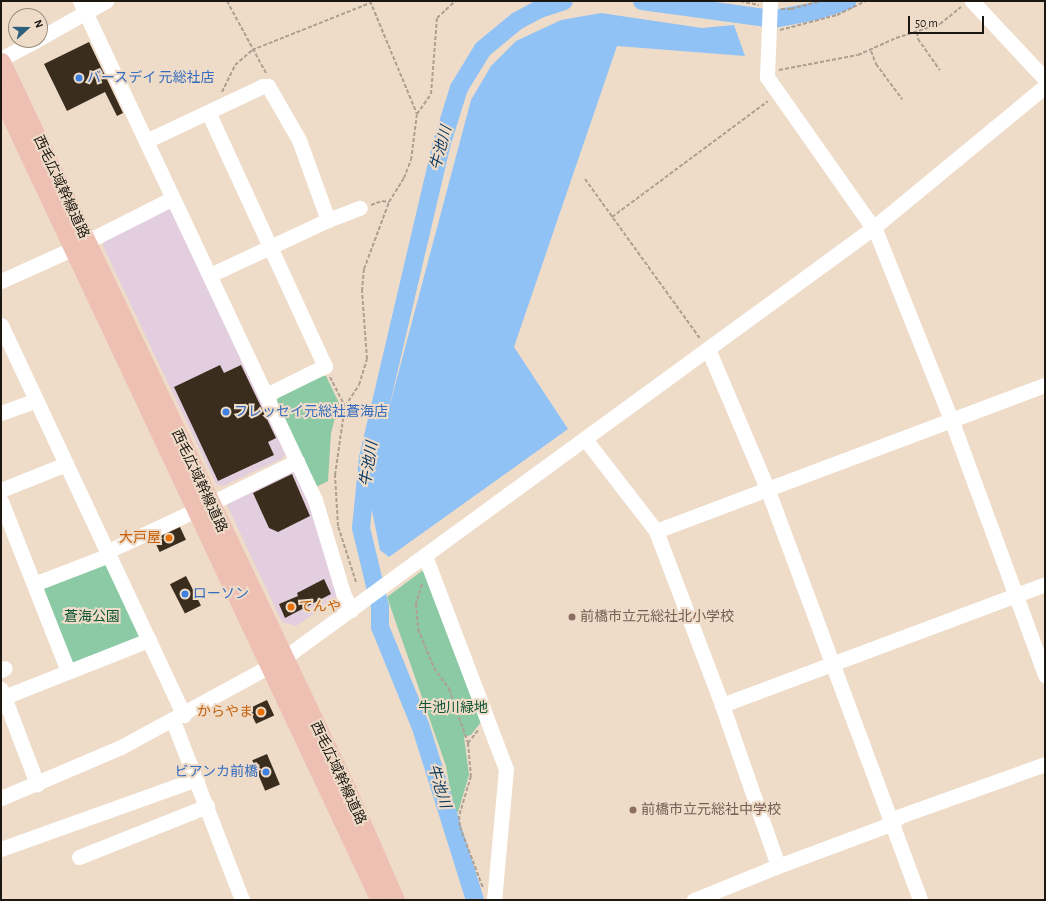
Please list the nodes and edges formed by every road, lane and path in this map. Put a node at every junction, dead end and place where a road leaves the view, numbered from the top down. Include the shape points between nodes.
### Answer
1 (106, 1) edge
2 (226, 1) edge
3 (456, 1) edge
4 (866, 1) edge
5 (370, 2) edge
6 (968, 2) edge
7 (770, 6) edge
8 (83, 7) edge
9 (769, 30) junction
10 (48, 32) edge
11 (917, 32) junction
12 (22, 48) edge
13 (252, 50) junction
14 (870, 51) junction
15 (1, 60) edge
16 (940, 70) dead end
17 (766, 73) junction
18 (1045, 79) edge
19 (268, 86) junction
20 (1045, 86) edge
21 (778, 93) junction
22 (1, 95) edge
23 (902, 98) dead end
24 (211, 110) junction
25 (417, 114) junction
26 (146, 141) junction
27 (585, 179) dead end
28 (173, 198) junction
29 (389, 202) junction
30 (360, 208) joint
31 (612, 217) junction
32 (328, 220) junction
33 (873, 228) junction
34 (80, 245) junction
35 (271, 246) junction
36 (210, 275) junction
37 (1, 281) edge
38 (1, 325) edge
39 (708, 349) junction
40 (324, 366) junction
41 (1045, 385) edge
42 (266, 395) junction
43 (36, 400) junction
44 (345, 406) junction
45 (1, 413) edge
46 (952, 422) junction
47 (585, 439) junction
48 (297, 461) junction
49 (66, 464) junction
50 (766, 488) junction
51 (1, 490) edge
52 (1, 501) edge
53 (203, 507) junction
54 (656, 530) junction
55 (108, 553) junction
56 (425, 556) junction
57 (433, 574) junction
58 (356, 582) dead end
59 (34, 584) junction
60 (1045, 584) edge
61 (1015, 596) junction
62 (350, 610) junction
63 (150, 640) junction
64 (277, 662) junction
65 (832, 663) junction
66 (68, 671) junction
67 (1045, 675) edge
68 (2, 693) edge
69 (722, 705) junction
70 (178, 718) junction
71 (489, 720) junction
72 (468, 743) junction
73 (1045, 764) edge
74 (197, 779) junction
75 (37, 784) junction
76 (1, 798) edge
77 (207, 806) junction
78 (891, 824) junction
79 (1, 849) edge
80 (78, 857) dead end
81 (778, 866) junction
82 (729, 893) edge
83 (489, 897) edge
84 (242, 900) edge
85 (380, 900) edge
86 (395, 900) edge
87 (694, 900) edge
88 (920, 900) edge

1 - 8 street
2 - 13 path
3 - 25 path via 437,18 431,94
4 - 9 path via 831,16
5 - 13 path
5 - 25 path
6 - 11 path via 945,21
6 - 18 street
7 - 9 street
8 - 10 street
8 - 26 street
9 - 17 street
11 - 14 path via 896,38
11 - 16 path via 918,39
12 - 15 street
13 - 19 path via 269,78
13 - 24 path via 235,65
14 - 17 path
14 - 23 path via 876,64
15 - 34 main road, 西毛広域幹線道路
17 - 21 street
19 - 24 street
19 - 32 street via 274,92 299,140
20 - 33 street
21 - 31 path
21 - 33 street
22 - 34 main road, 西毛広域幹線道路
24 - 26 street
24 - 35 street
25 - 29 path via 411,160 404,178
26 - 28 street
27 - 31 path
28 - 34 street
28 - 36 street
29 - 30 path via 382,201
29 - 44 path via 362,280 365,367 359,385
30 - 32 street
31 - 39 path
32 - 35 street
33 - 39 street
33 - 46 street
34 - 37 street
34 - 53 main road, 西毛広域幹線道路
35 - 36 street
35 - 40 street
36 - 42 street
38 - 43 street
39 - 47 street
39 - 50 street
40 - 42 street
40 - 44 path
41 - 46 street
42 - 48 street
43 - 45 street
43 - 49 street
44 - 58 path via 335,475 335,508
46 - 50 street
46 - 61 street
47 - 54 street
47 - 56 street
48 - 53 street
48 - 62 street via 319,509 342,593
49 - 51 street
49 - 55 street
50 - 54 street
50 - 65 street
52 - 59 street
53 - 55 street
53 - 64 main road, 西毛広域幹線道路
54 - 69 street
55 - 59 street
55 - 63 street
56 - 57 street
56 - 62 street
57 - 71 street
57 - 72 path via 424,580 419,592 416,604 418,629 434,668 449,689
59 - 66 street
60 - 61 street
61 - 65 street
61 - 67 street
62 - 64 street
63 - 66 street
63 - 70 street
64 - 70 street
64 - 85 main road, 西毛広域幹線道路
64 - 86 main road, 西毛広域幹線道路 via 347,790
65 - 69 street
65 - 78 street
66 - 68 street
68 - 75 street
69 - 81 street
70 - 74 street
70 - 75 street
71 - 72 path
71 - 83 street via 506,768
72 - 83 path via 471,776 459,816 460,827
73 - 78 street via 900,816
74 - 77 street
74 - 79 street
75 - 76 street
77 - 80 street
77 - 84 street
78 - 81 street
78 - 88 street
81 - 82 street
82 - 87 street

